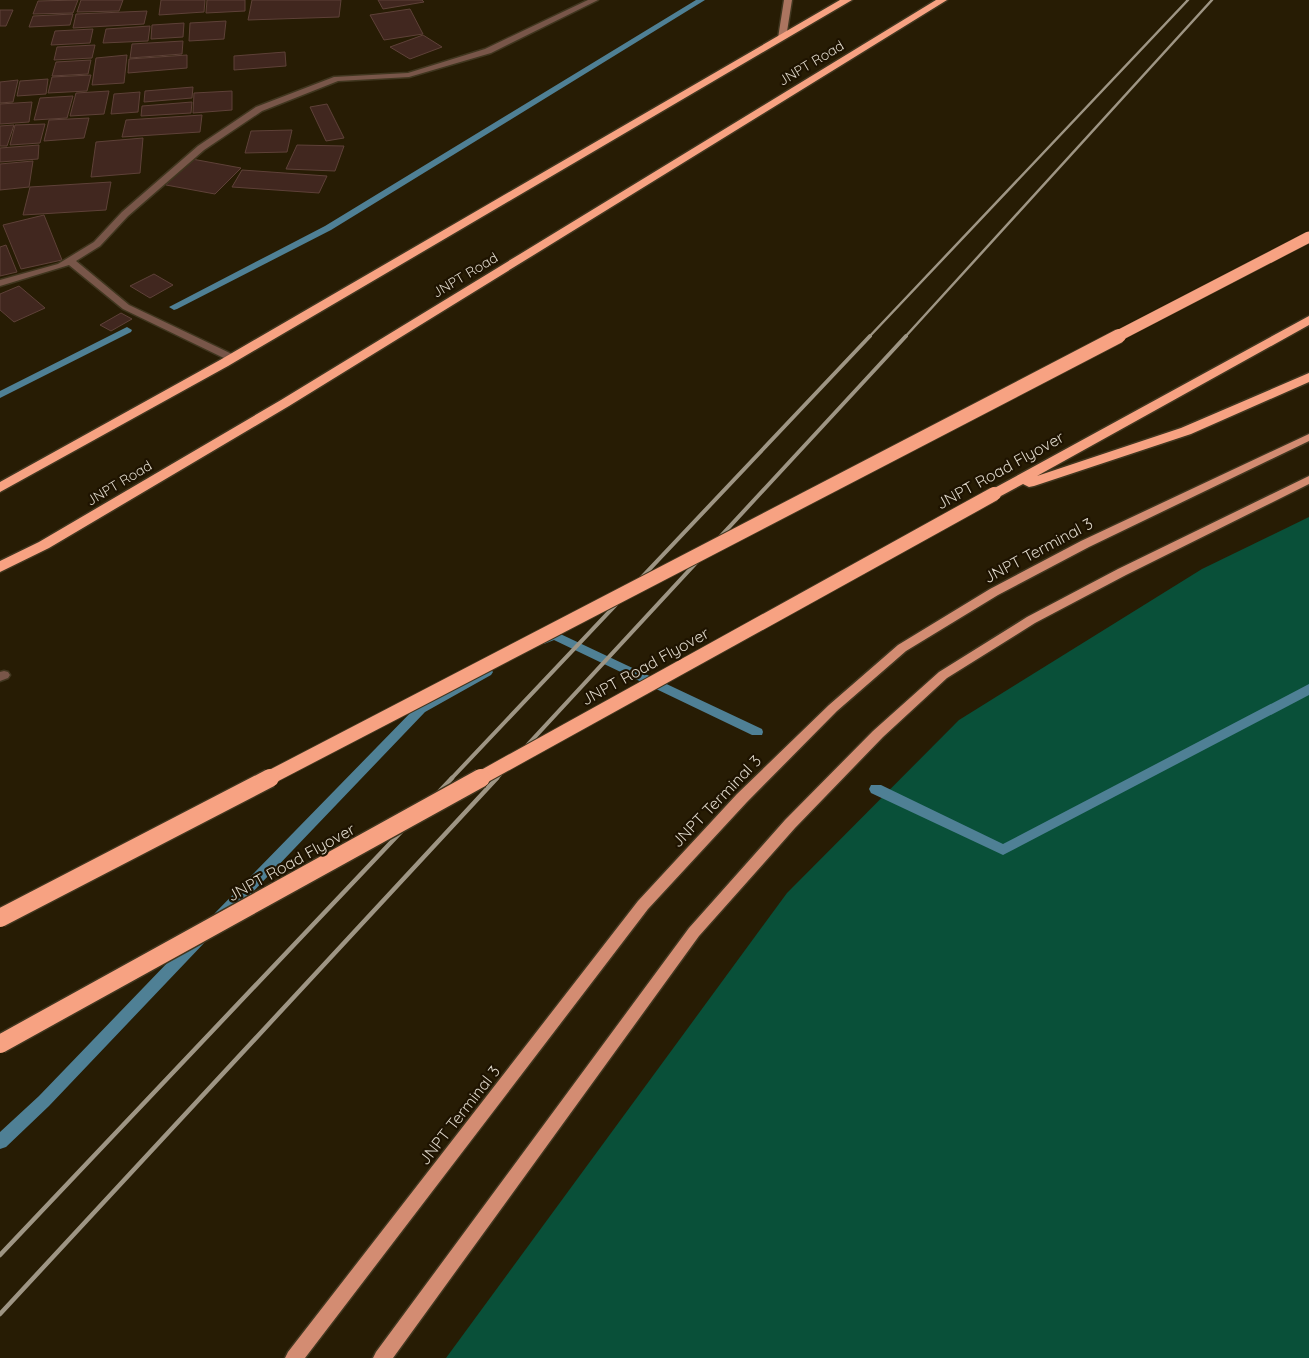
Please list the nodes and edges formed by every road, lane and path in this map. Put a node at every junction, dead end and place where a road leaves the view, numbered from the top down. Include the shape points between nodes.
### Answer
1 (594, 0) edge
2 (788, 0) edge
3 (848, 0) edge
4 (942, 0) edge
5 (782, 38) junction
6 (1309, 237) edge
7 (70, 261) junction
8 (0, 283) edge
9 (1309, 320) edge
10 (232, 358) junction
11 (1309, 377) edge
12 (1309, 438) edge
13 (1309, 480) edge
14 (0, 488) edge
15 (994, 494) junction
16 (0, 567) edge
17 (0, 918) edge
18 (0, 1044) edge
19 (294, 1358) edge
20 (382, 1358) edge

1 - 7 street via 488,51 409,76 337,79 259,109 201,148 125,214 97,244
2 - 5 street
3 - 5 highway
4 - 16 highway, JNPT Road via 276,408 44,545
5 - 10 highway
6 - 17 highway, bridge
7 - 8 street
7 - 10 street via 126,306
9 - 15 highway, JNPT Road Flyover
10 - 14 highway
11 - 15 highway via 1186,431
12 - 19 main road, JNPT Terminal 3 via 1085,544 994,592 902,648 832,708 742,798 643,905
13 - 20 main road via 1031,620 943,674 878,734 790,824 694,932
15 - 18 highway, JNPT Road Flyover, bridge

